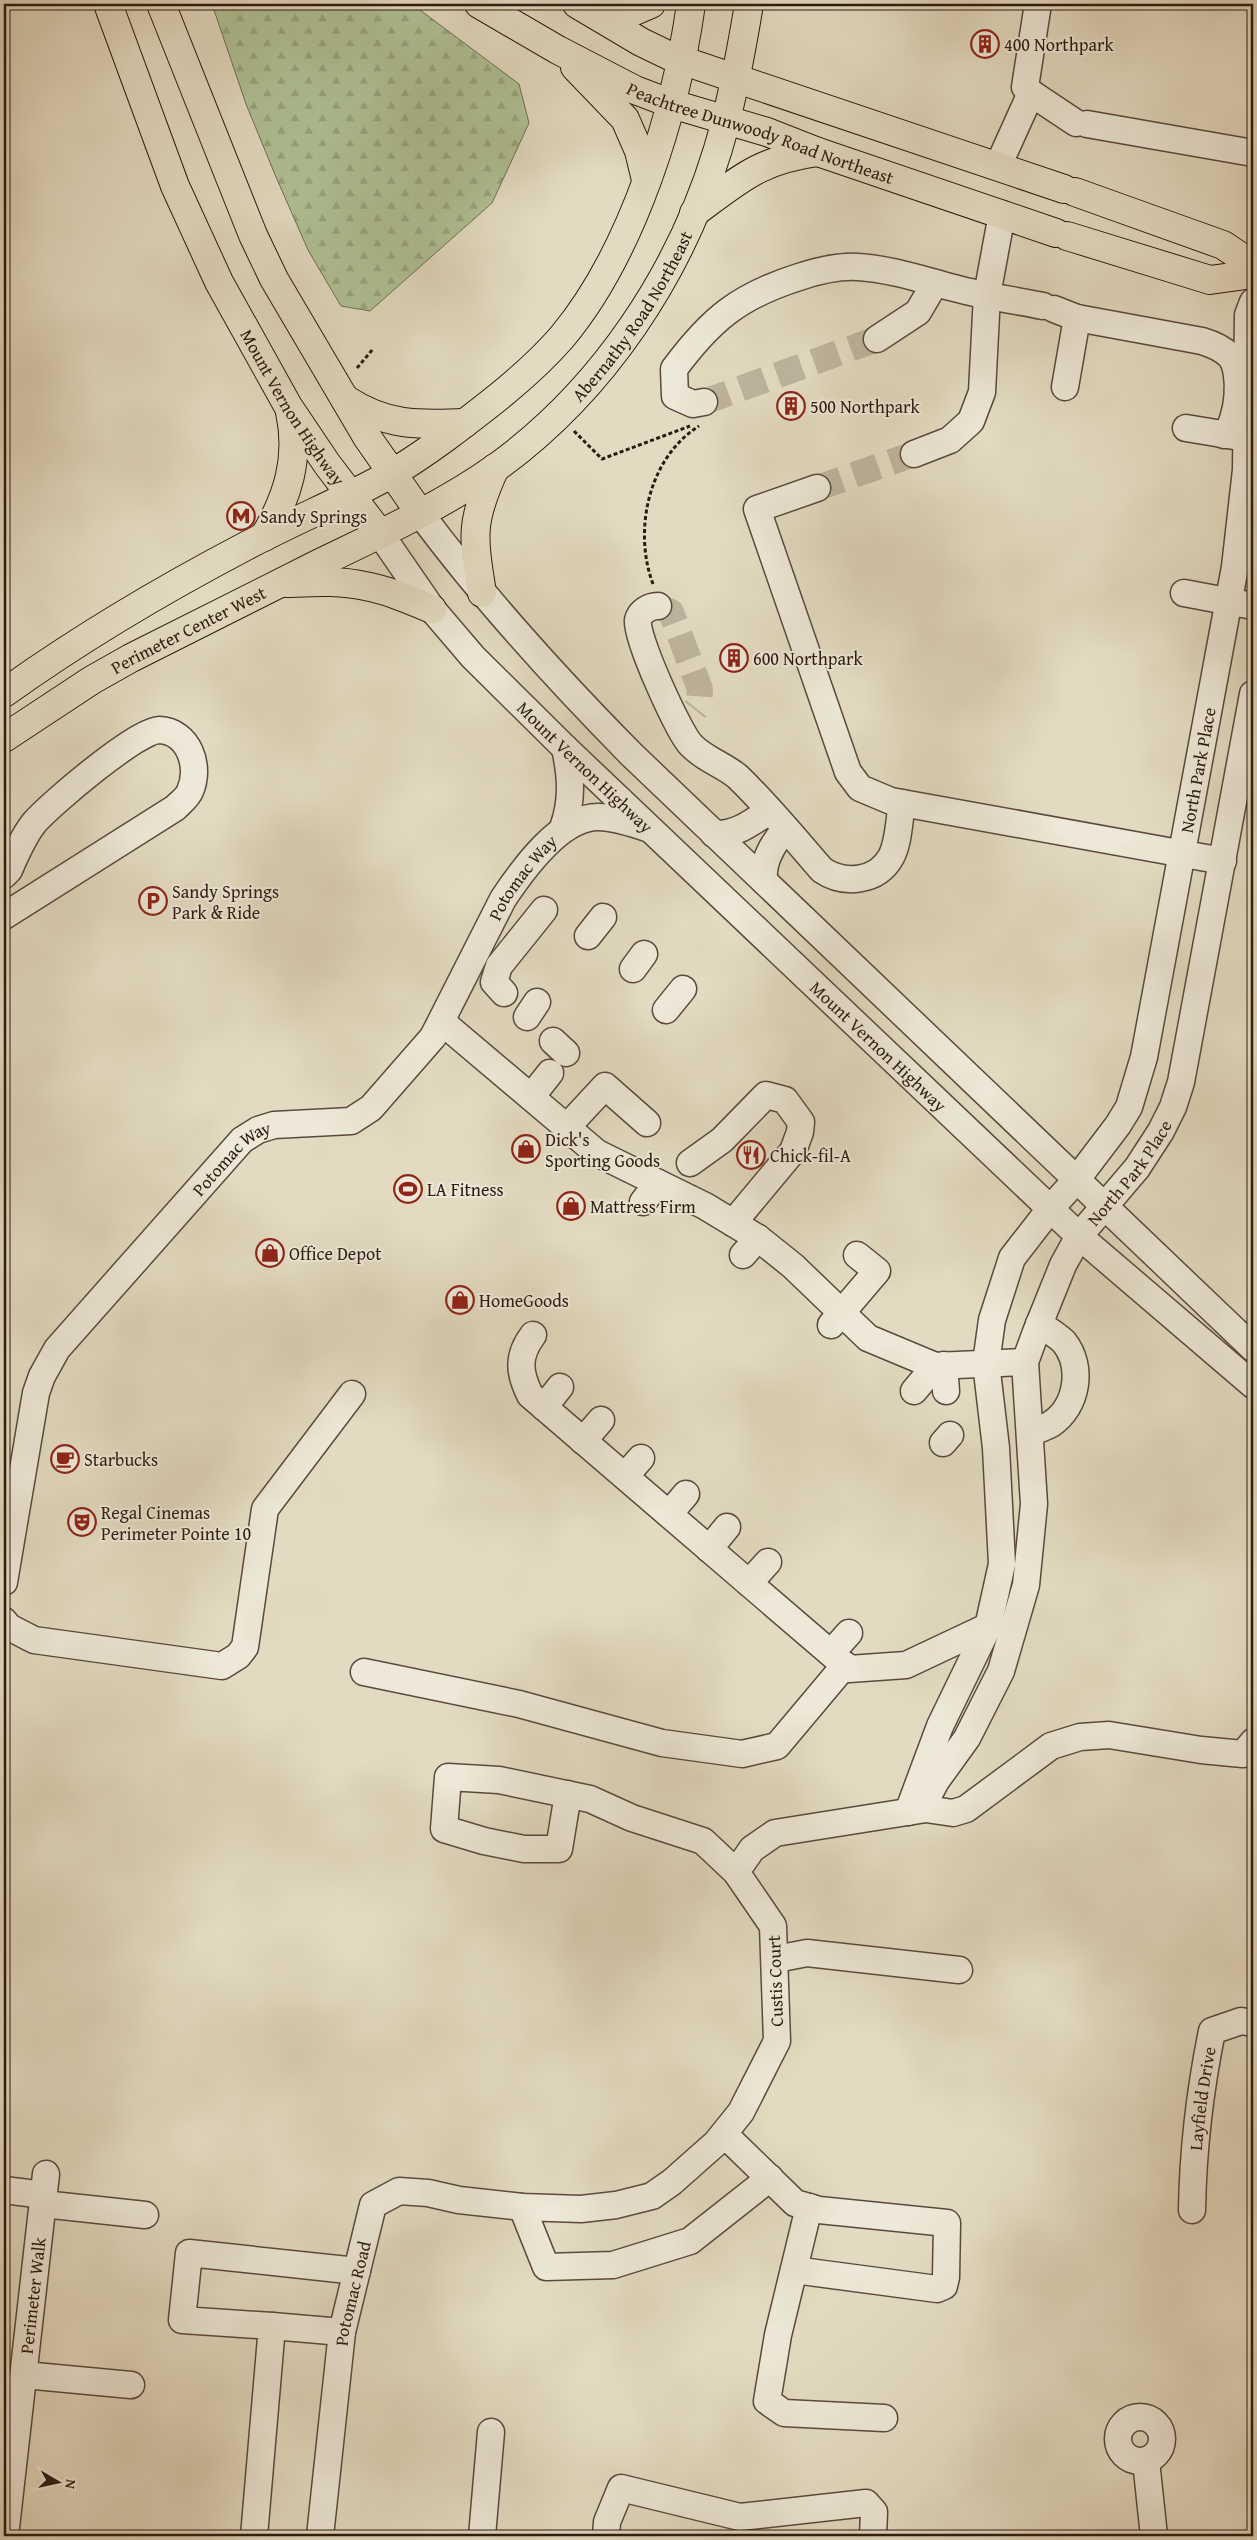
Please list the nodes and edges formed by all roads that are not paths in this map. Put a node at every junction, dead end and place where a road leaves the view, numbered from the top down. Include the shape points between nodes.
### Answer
1 (108, 4) edge
2 (161, 4) edge
3 (479, 4) edge
4 (652, 4) edge
5 (691, 4) edge
6 (749, 4) edge
7 (1038, 4) edge
8 (587, 10) edge
9 (558, 50) junction
10 (682, 61) junction
11 (736, 78) junction
12 (1031, 93) junction
13 (672, 104) junction
14 (726, 121) junction
15 (818, 152) junction
16 (1253, 153) edge
17 (998, 166) junction
18 (646, 180) junction
19 (694, 213) junction
20 (1002, 214) junction
21 (1253, 265) edge
22 (1253, 274) edge
23 (935, 283) junction
24 (987, 295) junction
25 (1253, 302) edge
26 (1058, 311) junction
27 (877, 339) tunnel mouth
28 (1064, 387) dead end
29 (343, 398) junction
30 (288, 406) junction
31 (702, 416) road end
32 (465, 422) junction
33 (1186, 428) dead end
34 (1241, 437) edge
35 (914, 454) tunnel mouth
36 (496, 468) junction
37 (392, 474) junction
38 (817, 488) tunnel mouth
39 (352, 495) junction
40 (420, 513) junction
41 (380, 535) junction
42 (264, 537) junction
43 (280, 583) junction
44 (482, 593) junction
45 (1184, 594) dead end
46 (657, 599) road end
47 (1241, 604) edge
48 (432, 609) junction
49 (4, 694) edge
50 (1253, 694) edge
51 (4, 738) edge
52 (566, 748) junction
53 (902, 803) junction
54 (777, 820) junction
55 (563, 828) junction
56 (650, 829) junction
57 (714, 834) junction
58 (1183, 853) junction
59 (1223, 860) junction
60 (4, 876) edge
61 (764, 881) junction
62 (544, 910) dead end
63 (4, 916) edge
64 (1158, 986) junction
65 (683, 989) dead end
66 (504, 993) dead end
67 (1198, 996) junction
68 (666, 1010) dead end
69 (442, 1022) junction
70 (550, 1073) dead end
71 (531, 1097) junction
72 (646, 1123) dead end
73 (723, 1124) dead end
74 (567, 1127) junction
75 (690, 1163) junction
76 (1078, 1179) junction
77 (657, 1191) junction
78 (766, 1204) dead end
79 (1105, 1205) junction
80 (1050, 1209) junction
81 (732, 1230) junction
82 (1079, 1236) junction
83 (857, 1255) dead end
84 (836, 1319) junction
85 (1039, 1324) junction
86 (533, 1335) dead end
87 (1253, 1348) edge
88 (1025, 1362) junction
89 (986, 1363) junction
90 (940, 1366) junction
91 (1253, 1385) edge
92 (560, 1388) dead end
93 (914, 1390) dead end
94 (946, 1391) dead end
95 (352, 1394) dead end
96 (544, 1407) junction
97 (601, 1420) dead end
98 (1030, 1433) junction
99 (583, 1440) junction
100 (686, 1494) dead end
101 (669, 1514) junction
102 (728, 1527) dead end
103 (709, 1549) junction
104 (768, 1562) dead end
105 (4, 1582) edge
106 (749, 1583) junction
107 (1016, 1613) junction
108 (4, 1621) edge
109 (988, 1627) junction
110 (849, 1633) dead end
111 (838, 1659) junction
112 (364, 1672) dead end
113 (1253, 1742) edge
114 (568, 1794) junction
115 (917, 1810) junction
116 (736, 1872) junction
117 (776, 1959) junction
118 (959, 1970) dead end
119 (1253, 2023) edge
120 (720, 2138) junction
121 (770, 2178) junction
122 (4, 2190) edge
123 (44, 2191) junction
124 (522, 2207) junction
125 (809, 2207) junction
126 (1192, 2210) dead end
127 (145, 2215) dead end
128 (794, 2270) junction
129 (357, 2272) junction
130 (272, 2326) junction
131 (342, 2332) junction
132 (18, 2364) edge
133 (132, 2385) dead end
134 (884, 2418) dead end
135 (491, 2432) dead end
136 (1146, 2460) dead end
137 (5, 2530) edge
138 (254, 2536) edge
139 (320, 2536) edge
140 (482, 2536) edge
141 (606, 2536) edge
142 (873, 2536) edge
143 (1154, 2536) edge

1 - 30 main road, Mount Vernon Highway via 175,186 219,282
2 - 29 main road via 270,270
3 - 9 main road, Peachtree Dunwoody Road Northeast
4 - 8 main road via 630,13
5 - 10 main road
6 - 11 main road, Abernathy Road Northeast
7 - 12 street via 1024,87
8 - 10 main road via 641,42
9 - 13 main road, Peachtree Dunwoody Road Northeast via 635,90
9 - 18 main road via 625,119
10 - 11 main road
10 - 13 main road
11 - 14 main road, Abernathy Road Northeast
11 - 17 main road
12 - 16 street via 1082,124
12 - 17 street
13 - 14 main road, Peachtree Dunwoody Road Northeast
13 - 18 main road
14 - 15 main road, Peachtree Dunwoody Road Northeast via 767,132
14 - 19 main road, Abernathy Road Northeast
15 - 19 main road via 762,166
15 - 20 main road, Peachtree Dunwoody Road Northeast
17 - 21 main road via 1223,245
18 - 32 main road via 617,249 578,315 542,358
19 - 36 main road, Abernathy Road Northeast via 657,289 626,337 569,403
20 - 22 main road, Peachtree Dunwoody Road Northeast via 1210,280
20 - 24 street
23 - 24 street
23 - 27 street via 918,312
23 - 31 street via 858,267 818,271 765,288 726,312 697,337 674,369 675,396 692,404
24 - 26 street
24 - 35 street via 982,392 971,421 950,440
25 - 34 street, North Park Place via 1248,316
26 - 28 street
26 - 34 street via 1202,341 1226,352 1236,373 1236,406 1232,424
29 - 32 main road via 389,421 421,425
29 - 37 main road
30 - 39 main road, Mount Vernon Highway
30 - 42 main road via 294,432 293,463 285,498
32 - 37 main road
33 - 34 street
34 - 47 street, North Park Place
36 - 40 main road, Abernathy Road Northeast
36 - 44 main road via 475,521 475,549
37 - 39 main road
37 - 40 main road
38 - 53 street via 757,510 848,772 869,794
39 - 41 main road, Mount Vernon Highway
39 - 42 main road
40 - 41 main road, Abernathy Road Northeast
40 - 44 street
41 - 43 main road, Perimeter Center West
41 - 48 street, Mount Vernon Highway
42 - 49 main road via 108,623
43 - 48 main road via 325,582 365,586
43 - 51 main road, Perimeter Center West via 131,658
44 - 57 street via 564,686
45 - 47 street
46 - 54 street via 638,620 638,632 682,708 691,746 736,776
47 - 58 street, North Park Place
48 - 52 street, Mount Vernon Highway via 473,657
50 - 59 street, North Park Place
52 - 55 street, Potomac Way via 572,783 570,806
52 - 56 street, Mount Vernon Highway
53 - 54 street via 890,858 880,870 858,879 836,878 822,870
53 - 58 street
54 - 57 street via 728,834
54 - 61 street via 765,864
55 - 56 street, Potomac Way via 580,820 598,817
55 - 69 street, Potomac Way via 517,878 503,899
56 - 80 street, Mount Vernon Highway
57 - 61 street
58 - 59 street
58 - 64 street, North Park Place
59 - 67 street, North Park Place
60 - 63 street via 33,824 139,736 158,730 174,734 183,742 192,755 194,772 190,792 175,808
61 - 76 street
62 - 66 street via 498,966 494,982
64 - 67 street
64 - 76 street, North Park Place via 1141,1071 1129,1107
65 - 68 street
67 - 79 street, North Park Place via 1186,1062 1173,1107 1137,1168
69 - 71 street
69 - 105 street, Potomac Way via 433,1037 363,1116 351,1121 274,1125 242,1140 57,1349 36,1393
70 - 71 street
71 - 74 street
72 - 74 street via 604,1086
73 - 75 street
74 - 77 street via 598,1153
75 - 77 street
75 - 81 street via 722,1140 766,1095 785,1100 795,1111 801,1122 793,1151
76 - 79 street
76 - 80 street, North Park Place
77 - 81 street
78 - 81 street
79 - 82 street, North Park Place
79 - 87 street
80 - 82 street, Mount Vernon Highway
80 - 89 street, North Park Place via 1012,1258 992,1320
81 - 84 street
82 - 85 street, North Park Place via 1063,1265
82 - 91 street, Mount Vernon Highway
83 - 84 street via 877,1271
84 - 90 street via 868,1338 879,1350
85 - 88 street, North Park Place
85 - 98 street via 1064,1343 1074,1361 1076,1386 1067,1408 1051,1423
86 - 96 street via 524,1346 520,1376 530,1395
88 - 89 street
88 - 98 street
89 - 90 street
89 - 109 street, North Park Place via 996,1448 1002,1564
90 - 93 street
90 - 94 street
92 - 96 street
95 - 108 street via 265,1509 245,1647 238,1656 222,1666 34,1640
96 - 99 street
97 - 99 street
98 - 107 street via 1034,1504 1026,1585
99 - 101 street via 633,1467
100 - 101 street
101 - 103 street
102 - 103 street
103 - 106 street
104 - 106 street
106 - 111 street
107 - 109 street
107 - 115 street via 1001,1671 967,1738
109 - 111 street via 906,1665 849,1669
109 - 115 street, North Park Place via 940,1726
110 - 111 street
111 - 112 street via 777,1746 742,1754 662,1744 519,1704
113 - 115 street via 1243,1754 1109,1735 1080,1737 1052,1746 966,1809 953,1813
114 - 114 street via 499,1780 448,1776 444,1829 524,1850 559,1849
114 - 116 street via 590,1799 632,1818 703,1841
115 - 116 street via 775,1833 752,1849
116 - 117 street, Custis Court via 773,1926
117 - 118 street via 807,1953
117 - 120 street, Custis Court via 777,2040 740,2112
119 - 126 street, Layfield Drive via 1241,2021 1212,2031 1193,2159
120 - 121 street
120 - 124 street, Custis Court via 652,2196 581,2209
121 - 124 street via 690,2241 613,2265 546,2267
121 - 125 street via 795,2203
122 - 123 street
123 - 127 street
123 - 132 street, Perimeter Walk
124 - 129 street, Potomac Road via 399,2191 373,2205
125 - 128 street
125 - 128 street via 947,2223 944,2286 936,2289
128 - 134 street via 778,2335 767,2401 784,2413
129 - 130 street via 189,2252 182,2320
129 - 131 street, Potomac Road
130 - 131 street
130 - 138 street
131 - 139 street, Potomac Road
132 - 133 street
132 - 137 street, Perimeter Walk
135 - 140 street
136 - 143 street
141 - 142 street via 607,2522 621,2488 740,2518 866,2503 874,2512

